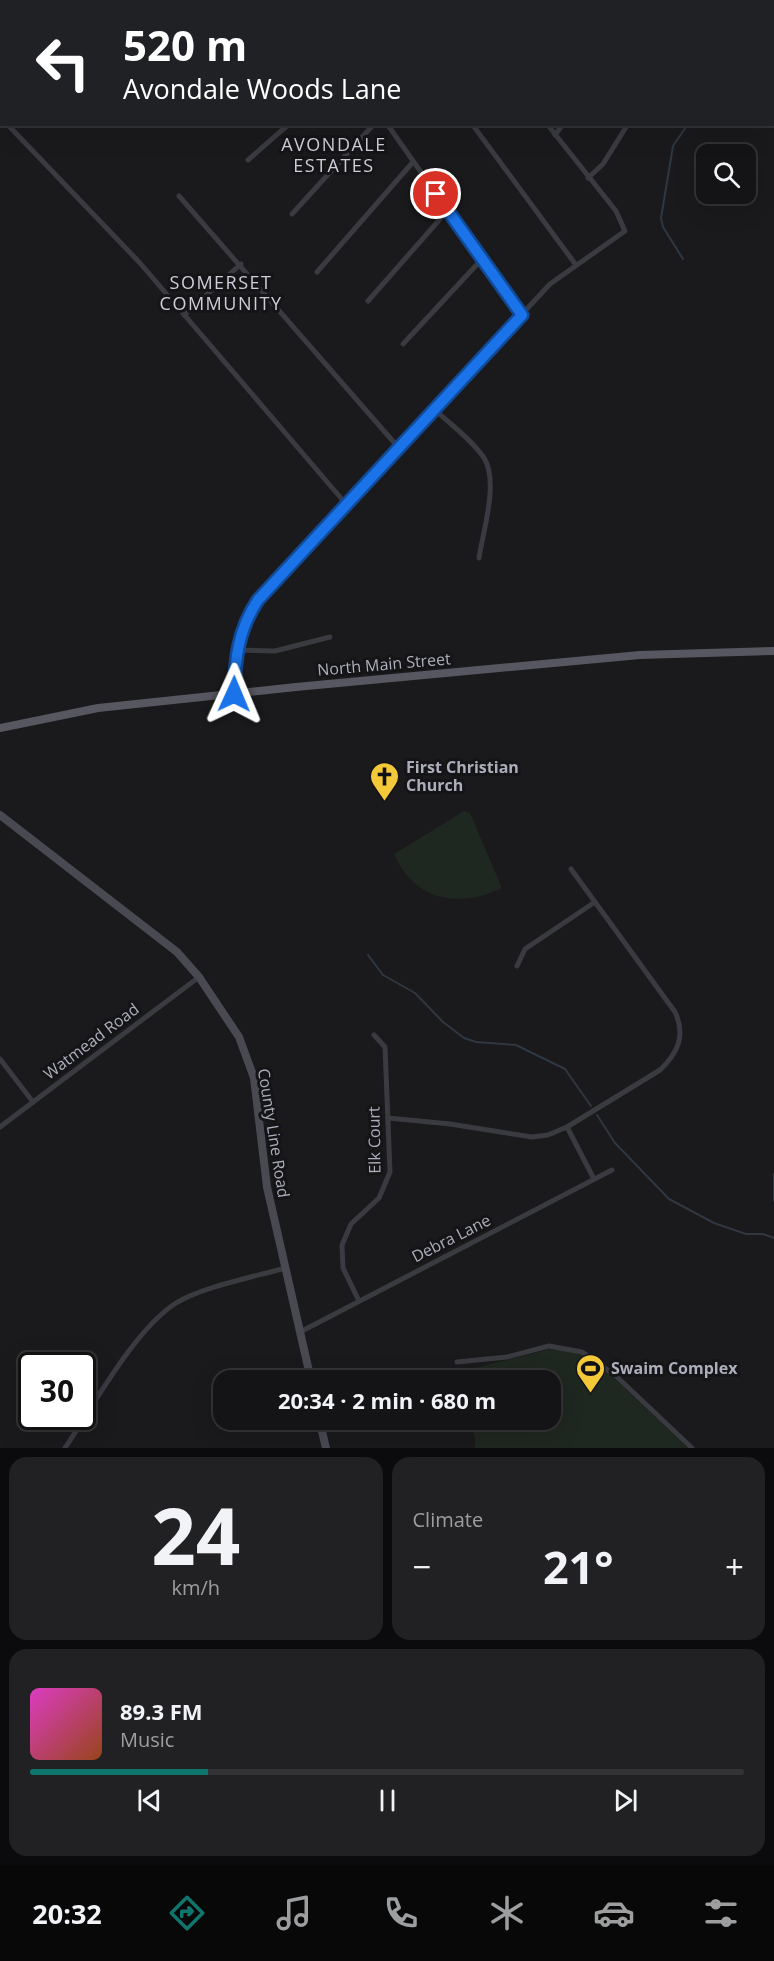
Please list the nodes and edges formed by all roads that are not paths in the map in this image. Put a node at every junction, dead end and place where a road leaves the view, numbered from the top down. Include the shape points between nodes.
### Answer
1 (9, 126) edge
2 (287, 126) edge
3 (372, 126) edge
4 (388, 126) edge
5 (473, 126) edge
6 (548, 126) edge
7 (562, 126) edge
8 (627, 126) edge
9 (555, 135) junction
10 (248, 160) dead end
11 (413, 162) junction
12 (588, 178) junction
13 (179, 196) dead end
14 (448, 210) junction
15 (292, 214) dead end
16 (482, 259) junction
17 (241, 264) junction
18 (576, 265) junction
19 (317, 272) dead end
20 (368, 301) dead end
21 (184, 315) junction
22 (522, 315) junction
23 (403, 344) dead end
24 (434, 409) junction
25 (398, 447) junction
26 (346, 504) junction
27 (479, 558) dead end
28 (330, 638) dead end
29 (236, 651) junction
30 (774, 651) edge
31 (234, 694) junction
32 (0, 728) edge
33 (0, 815) edge
34 (571, 869) dead end
35 (595, 902) junction
36 (516, 966) dead end
37 (199, 977) junction
38 (374, 1035) dead end
39 (0, 1059) edge
40 (33, 1102) junction
41 (388, 1118) junction
42 (0, 1127) edge
43 (567, 1127) junction
44 (612, 1170) dead end
45 (594, 1179) junction
46 (285, 1268) junction
47 (359, 1301) junction
48 (302, 1331) junction
49 (457, 1362) dead end
50 (309, 1370) edge
51 (322, 1430) edge
52 (65, 1448) edge
53 (326, 1448) edge
54 (692, 1448) edge

1 - 21 street via 140,263
2 - 10 street
3 - 15 street
4 - 11 street
5 - 18 street
6 - 9 street
7 - 9 street
8 - 12 street via 603,164
9 - 12 street
11 - 14 street
11 - 19 street
12 - 18 street via 616,211 625,231
13 - 17 street
14 - 16 street
14 - 20 street
16 - 22 street
16 - 23 street
17 - 21 street
17 - 25 street
18 - 22 street via 550,284
21 - 26 street
22 - 24 street
24 - 25 street
24 - 27 street via 481,453 489,469 489,500
25 - 26 street
26 - 29 street via 258,600 245,622
28 - 29 street via 275,651
29 - 31 street
30 - 31 main road, North Main Street via 640,655
31 - 32 main road, North Main Street via 98,708
33 - 37 street, County Line Road via 161,937
34 - 35 street
35 - 36 street via 531,944
35 - 43 street via 675,1012 681,1030 680,1044 673,1058 653,1075
37 - 40 street, Watmead Road
37 - 46 street, County Line Road via 239,1036 255,1078 265,1176
38 - 41 street, Elk Court via 385,1047
39 - 40 street
40 - 42 street, Watmead Road
41 - 43 street via 532,1137
41 - 47 street, Elk Court via 388,1182 379,1198 351,1224 342,1245 343,1268
43 - 45 street
44 - 45 street, Debra Lane
45 - 47 street, Debra Lane
46 - 48 street, County Line Road
46 - 52 street via 189,1297 163,1312 139,1338
47 - 48 street, Debra Lane
48 - 50 street, County Line Road
49 - 54 street via 507,1357 549,1346 582,1352 616,1376
51 - 53 street

